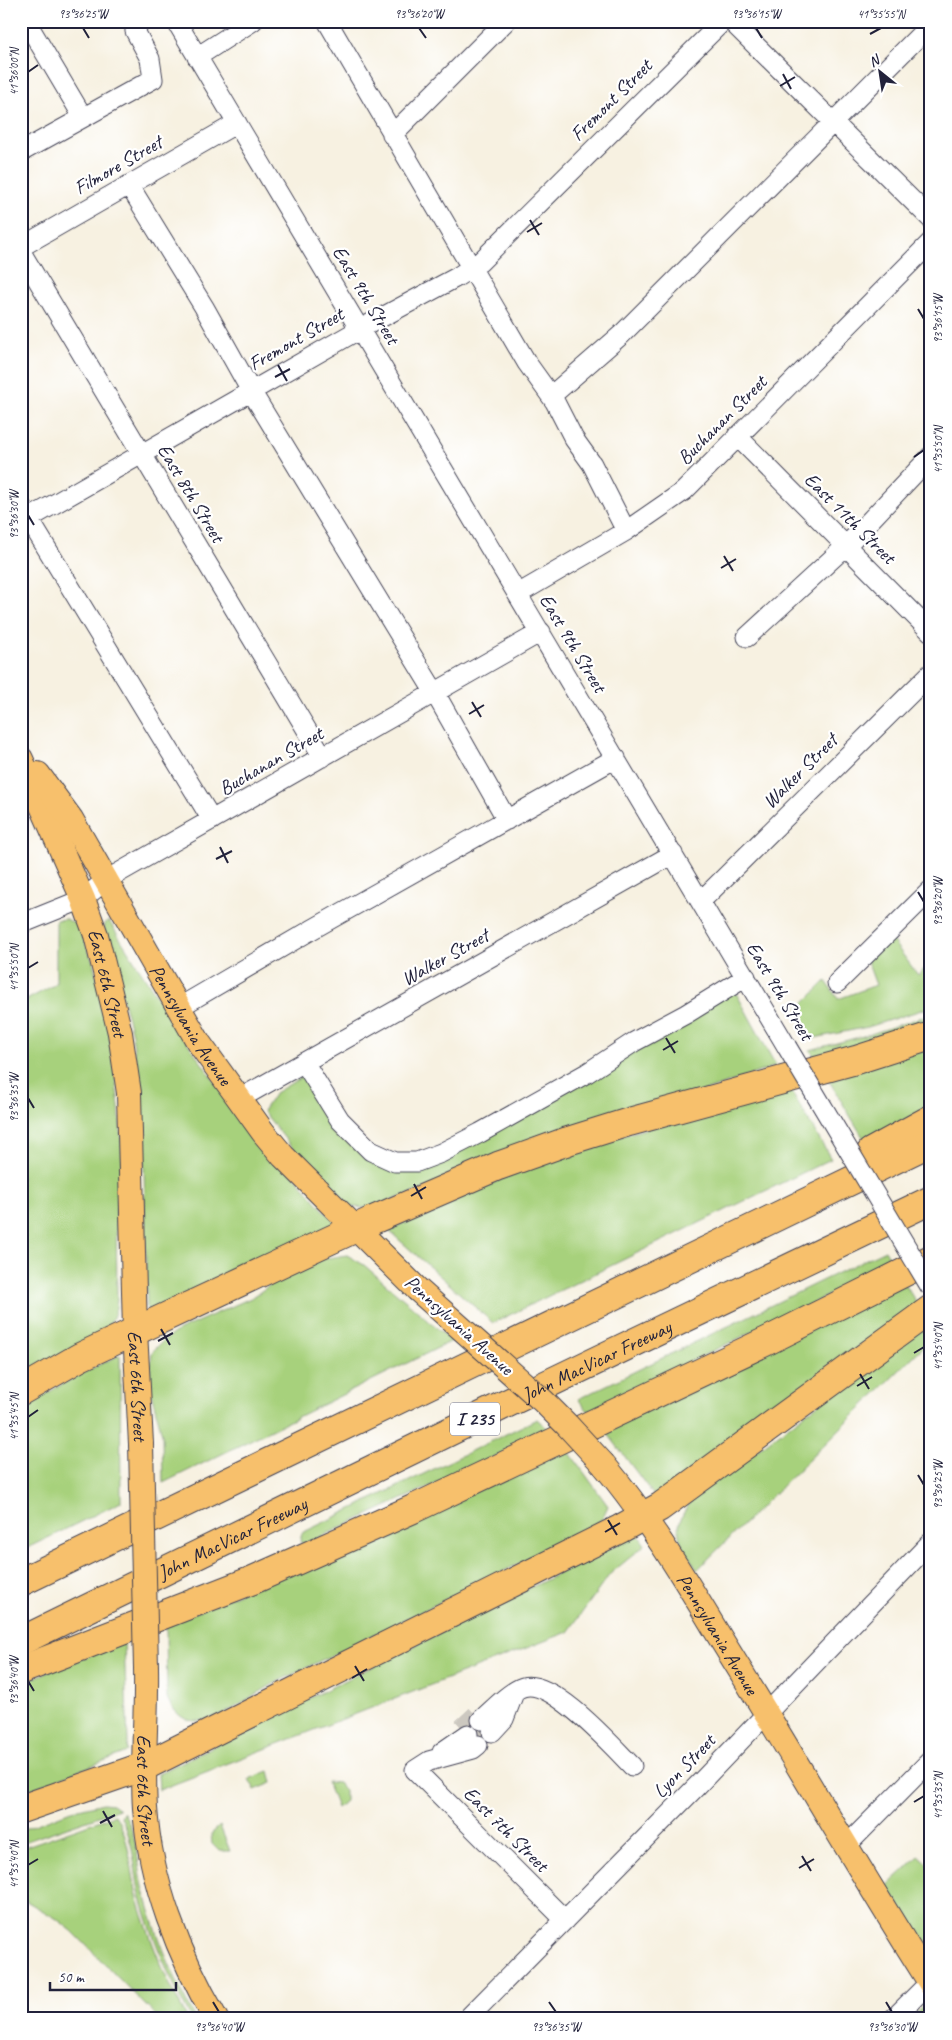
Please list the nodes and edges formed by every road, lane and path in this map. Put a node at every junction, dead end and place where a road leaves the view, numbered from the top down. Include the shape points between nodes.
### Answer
1 (26, 21) edge
2 (140, 21) edge
3 (176, 21) edge
4 (253, 21) edge
5 (327, 21) edge
6 (506, 21) edge
7 (723, 21) edge
8 (731, 21) edge
9 (931, 24) edge
10 (197, 57) junction
11 (83, 117) junction
12 (832, 122) junction
13 (236, 123) junction
14 (392, 135) junction
15 (21, 152) edge
16 (129, 185) junction
17 (931, 219) edge
18 (931, 242) edge
19 (21, 247) edge
20 (21, 252) edge
21 (472, 267) junction
22 (360, 329) junction
23 (251, 391) junction
24 (551, 396) junction
25 (737, 436) junction
26 (141, 454) junction
27 (931, 456) edge
28 (24, 516) edge
29 (626, 531) junction
30 (846, 546) junction
31 (518, 594) junction
32 (541, 632) junction
33 (931, 632) edge
34 (747, 637) dead end
35 (931, 673) edge
36 (435, 693) junction
37 (21, 754) edge
38 (323, 757) junction
39 (616, 758) junction
40 (21, 759) edge
41 (212, 820) junction
42 (507, 820) junction
43 (673, 854) junction
44 (106, 880) junction
45 (931, 890) edge
46 (83, 899) junction
47 (701, 901) junction
48 (931, 906) edge
49 (21, 924) edge
50 (889, 931) junction
51 (746, 977) junction
52 (837, 982) dead end
53 (178, 1008) junction
54 (931, 1036) edge
55 (304, 1062) junction
56 (239, 1099) junction
57 (931, 1119) edge
58 (931, 1142) edge
59 (931, 1200) edge
60 (355, 1228) junction
61 (931, 1259) edge
62 (641, 1281) junction
63 (931, 1288) edge
64 (931, 1309) edge
65 (135, 1331) junction
66 (21, 1391) edge
67 (643, 1516) junction
68 (931, 1542) edge
69 (21, 1582) edge
70 (21, 1641) edge
71 (21, 1670) edge
72 (767, 1713) junction
73 (484, 1723) tunnel mouth
74 (470, 1737) tunnel mouth
75 (931, 1760) edge
76 (145, 1766) junction
77 (632, 1766) dead end
78 (21, 1809) edge
79 (847, 1845) junction
80 (565, 1920) junction
81 (930, 1982) edge
82 (216, 2019) edge
83 (468, 2019) edge
84 (893, 2019) edge

1 - 11 street
2 - 11 street via 135,31 150,59 152,79
3 - 10 street, East 9th Street
4 - 10 street
5 - 14 street
6 - 14 street
7 - 21 street, Fremont Street
8 - 12 street
9 - 12 street
10 - 13 street, East 9th Street
11 - 15 street
12 - 17 street
12 - 24 street via 621,335
13 - 16 street, Filmore Street
13 - 22 street, East 9th Street
14 - 21 street
16 - 19 street, Filmore Street
16 - 23 street
17 - 18 street via 926,232
18 - 25 street, Buchanan Street
20 - 26 street, East 8th Street
21 - 22 street, Fremont Street
21 - 24 street via 527,362
22 - 23 street, Fremont Street
22 - 31 street, East 9th Street
23 - 26 street, Fremont Street
23 - 36 street
24 - 29 street via 612,499
25 - 29 street, Buchanan Street via 684,491
25 - 30 street, East 11th Street
26 - 28 street, Fremont Street
26 - 38 street, East 8th Street
27 - 30 street
28 - 41 street
29 - 31 street, Buchanan Street
30 - 33 street, East 11th Street
30 - 34 street
31 - 32 street, East 9th Street
32 - 36 street, Buchanan Street
32 - 39 street, East 9th Street
35 - 47 street, Walker Street
36 - 38 street, Buchanan Street
36 - 42 street
37 - 44 main road, Pennsylvania Avenue via 70,819
38 - 41 street, Buchanan Street
39 - 42 street
39 - 43 street, East 9th Street
40 - 46 main road, East 6th Street
41 - 44 street, Buchanan Street
42 - 53 street
43 - 47 street, East 9th Street
43 - 55 street, Walker Street
44 - 46 street, Buchanan Street
44 - 53 main road, Pennsylvania Avenue
45 - 50 street
46 - 49 street, Buchanan Street
46 - 65 main road, East 6th Street via 109,984 129,1093
47 - 51 street, East 9th Street
48 - 50 street via 898,939
50 - 52 street
51 - 55 street via 480,1133 416,1162 395,1162 371,1151 340,1120
51 - 63 street, East 9th Street, bridge
53 - 56 main road, Pennsylvania Avenue
54 - 60 highway via 568,1140 440,1190
55 - 56 street, Walker Street
56 - 60 main road, Pennsylvania Avenue via 283,1156
57 - 62 highway
58 - 62 highway, I 235
59 - 70 highway, John MacVicar Freeway / I 235
60 - 65 highway
60 - 67 main road, Pennsylvania Avenue, bridge via 417,1289 579,1436
61 - 71 highway via 769,1340 413,1508 253,1580
62 - 69 highway, I 235
64 - 67 highway
65 - 66 highway via 80,1357
65 - 76 main road, East 6th Street, bridge via 141,1444
67 - 72 main road, Pennsylvania Avenue
67 - 76 highway
68 - 72 street, Lyon Street
72 - 79 main road, Pennsylvania Avenue
72 - 80 street, Lyon Street
73 - 77 street via 487,1705 523,1687 534,1686 546,1690 584,1718
74 - 80 street, East 7th Street via 422,1766
75 - 79 street
76 - 78 highway
76 - 82 main road, East 6th Street via 146,1812 160,1889 186,1960
79 - 81 main road, Pennsylvania Avenue
80 - 83 street, Lyon Street
81 - 84 street

